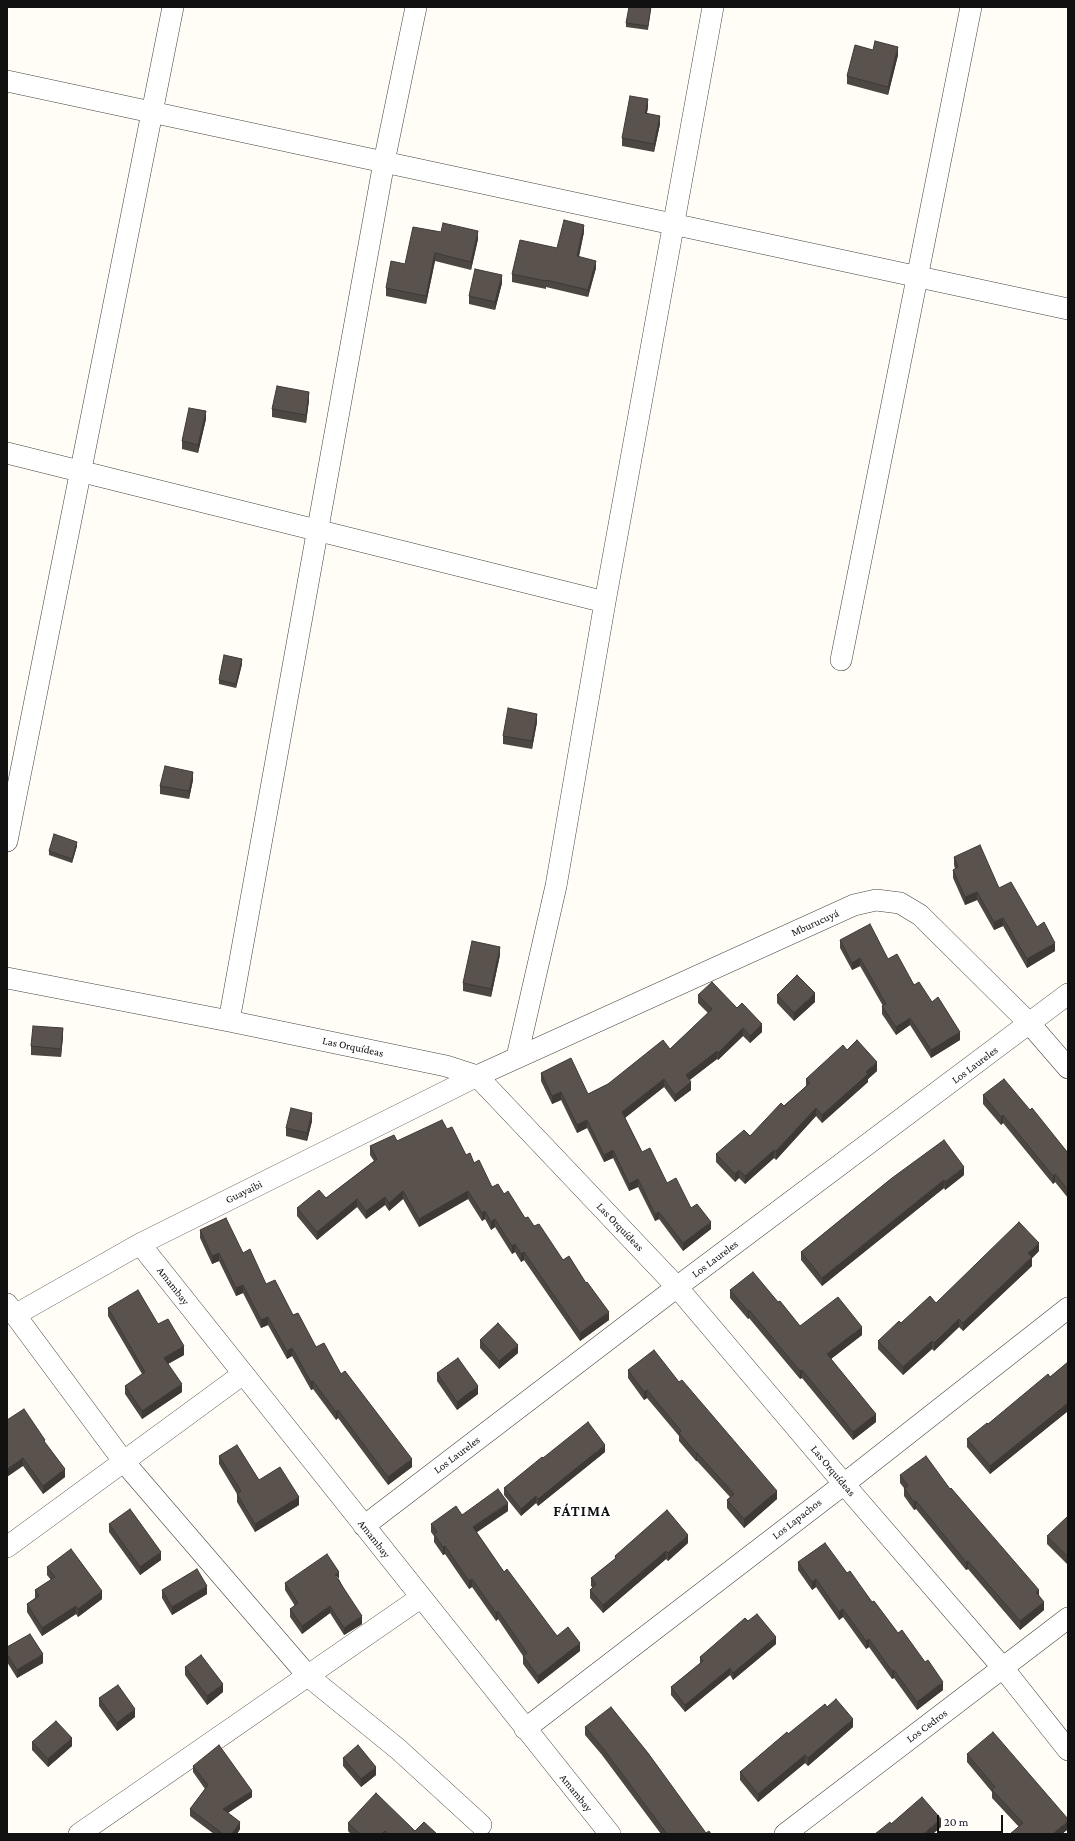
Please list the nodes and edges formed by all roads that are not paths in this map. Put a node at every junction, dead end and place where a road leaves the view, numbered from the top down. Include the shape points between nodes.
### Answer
1 (172, 7) edge
2 (416, 7) edge
3 (713, 7) edge
4 (971, 7) edge
5 (7, 81) edge
6 (152, 112) junction
7 (384, 162) junction
8 (674, 225) junction
9 (916, 276) junction
10 (1068, 309) edge
11 (7, 453) edge
12 (80, 471) junction
13 (318, 530) junction
14 (605, 602) junction
15 (841, 660) dead end
16 (7, 841) edge
17 (7, 978) edge
18 (1068, 994) edge
19 (229, 1021) junction
20 (1030, 1024) junction
21 (517, 1057) junction
22 (1068, 1068) edge
23 (477, 1076) junction
24 (140, 1244) junction
25 (677, 1286) junction
26 (1068, 1308) edge
27 (11, 1310) edge
28 (243, 1374) junction
29 (124, 1462) junction
30 (844, 1484) junction
31 (364, 1526) junction
32 (7, 1547) edge
33 (420, 1598) junction
34 (1068, 1618) edge
35 (1003, 1668) junction
36 (308, 1676) junction
37 (525, 1729) junction
38 (1068, 1750) edge
39 (481, 1825) dead end
40 (79, 1834) edge
41 (610, 1834) edge
42 (786, 1834) edge

1 - 6 street
2 - 7 street
3 - 8 street
4 - 9 street
5 - 6 street
6 - 7 street
6 - 12 street
7 - 8 street
7 - 13 street
8 - 9 street
8 - 14 street
9 - 10 street
9 - 15 street
11 - 12 street
12 - 13 street
12 - 16 street
13 - 14 street
13 - 19 street
14 - 21 street via 556,886
17 - 19 street, Las Orquídeas
18 - 20 street, Los Laureles
19 - 23 street, Las Orquídeas via 446,1066
20 - 21 street, Mburucuyá via 920,915 900,903 876,900 854,905
20 - 22 street, Mburucuyá
20 - 25 street, Los Laureles
21 - 23 street, Mburucuyá
23 - 24 street, Guayaibi
23 - 25 street, Las Orquídeas
24 - 27 street, Guayaibi
24 - 28 street, Amambay
25 - 30 street, Las Orquídeas
25 - 31 street, Los Laureles
26 - 30 street, Los Lapachos
27 - 29 street
28 - 29 street
28 - 31 street, Amambay
29 - 32 street
29 - 36 street
30 - 35 street, Las Orquídeas
30 - 37 street, Los Lapachos
31 - 33 street, Amambay
33 - 36 street
33 - 37 street, Amambay
34 - 35 street, Los Cedros
35 - 38 street, Las Orquídeas
35 - 42 street, Los Cedros
36 - 39 street via 398,1748
36 - 40 street
37 - 41 street, Amambay

